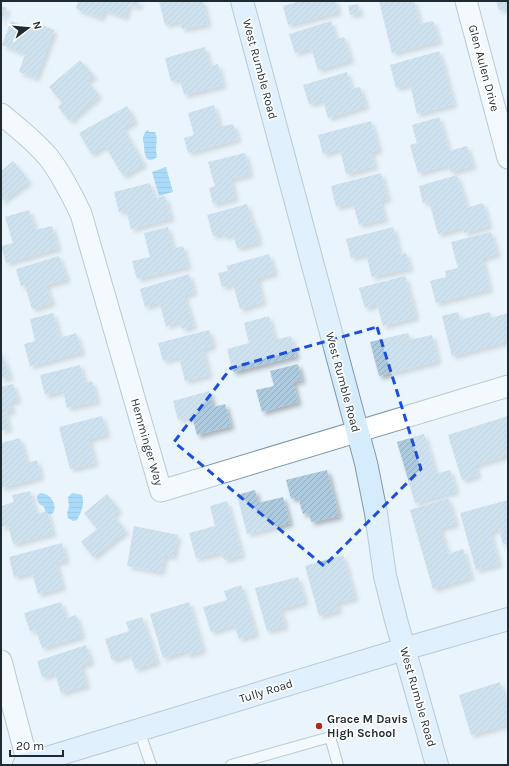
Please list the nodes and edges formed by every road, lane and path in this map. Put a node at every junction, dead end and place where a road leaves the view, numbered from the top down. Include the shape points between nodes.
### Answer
1 (242, 1) edge
2 (466, 1) edge
3 (1, 114) edge
4 (508, 158) edge
5 (508, 386) edge
6 (356, 432) junction
7 (508, 619) edge
8 (404, 649) junction
9 (1, 661) edge
10 (139, 730) junction
11 (26, 764) edge
12 (151, 765) edge
13 (231, 765) edge
14 (338, 765) edge
15 (437, 765) edge

1 - 6 street, West Rumble Road
2 - 4 street, Glen Aulen Drive
3 - 6 street, Hemminger Way via 26,134 49,158 67,185 81,214 161,491
5 - 6 street, Hemminger Way
6 - 8 street, West Rumble Road via 366,464 385,576
7 - 8 street, Tully Road
8 - 10 street, Tully Road
8 - 15 street, West Rumble Road
9 - 11 street
10 - 11 street, Tully Road
10 - 12 lane
13 - 14 lane via 330,737

